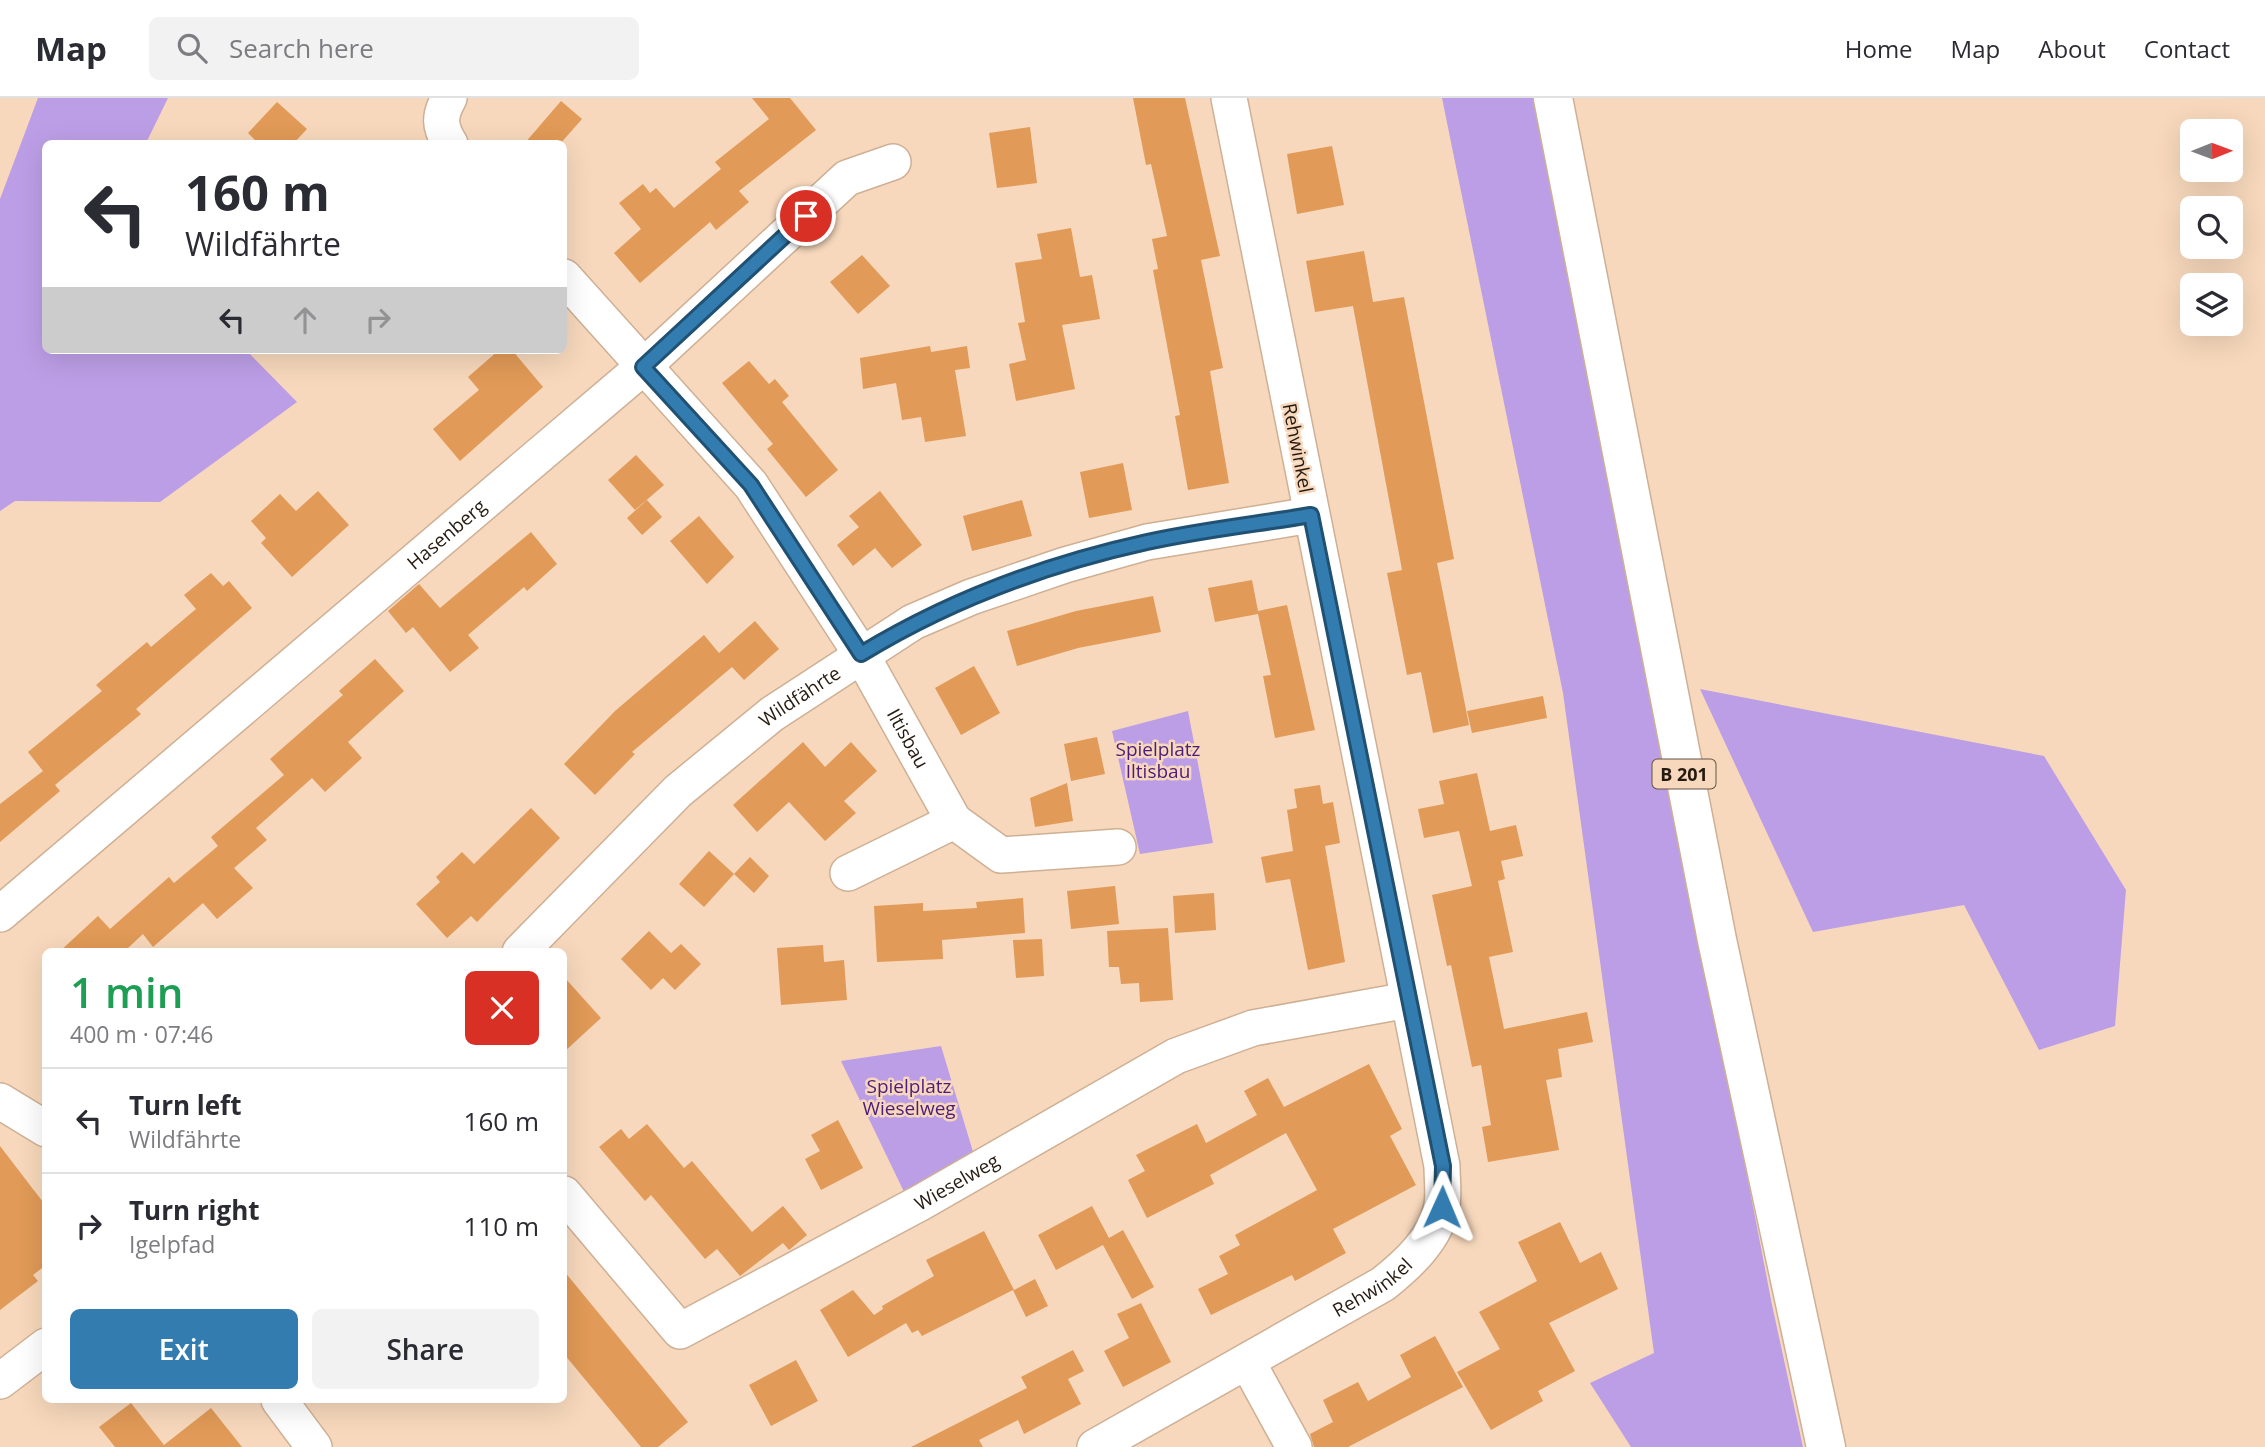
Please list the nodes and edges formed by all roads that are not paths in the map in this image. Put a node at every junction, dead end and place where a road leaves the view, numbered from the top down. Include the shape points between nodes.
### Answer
1 (449, 98) edge
2 (1229, 98) edge
3 (1553, 98) edge
4 (448, 140) edge
5 (893, 162) dead end
6 (567, 280) edge
7 (643, 367) junction
8 (1311, 515) junction
9 (861, 654) junction
10 (954, 821) junction
11 (1118, 848) dead end
12 (848, 873) dead end
13 (0, 914) edge
14 (524, 948) edge
15 (1408, 1000) junction
16 (0, 1101) edge
17 (42, 1127) edge
18 (567, 1198) edge
19 (42, 1349) edge
20 (1248, 1363) junction
21 (0, 1381) edge
22 (281, 1403) edge
23 (314, 1447) edge
24 (1095, 1447) edge
25 (1294, 1447) edge
26 (1826, 1447) edge

1 - 4 street via 440,115
2 - 8 street, Rehwinkel
3 - 26 main road, B 201 via 1717,940
5 - 7 street, Hasenberg via 847,178
6 - 7 street, Iltisbau
7 - 9 street, Iltisbau via 751,485
7 - 13 street, Hasenberg
8 - 9 street, Wildfährte via 1147,542 1065,565 913,622
8 - 15 street, Rehwinkel
9 - 10 street, Iltisbau
9 - 14 street, Wildfährte via 772,714 678,791
10 - 11 street, Iltisbau via 1002,855
10 - 12 street
15 - 18 street, Wieselweg via 1253,1028 1176,1056 920,1203 680,1331
15 - 20 street, Rehwinkel via 1443,1166 1442,1207 1426,1240 1383,1284
16 - 17 street
19 - 21 street
20 - 24 street, Rehwinkel
20 - 25 street
22 - 23 street

